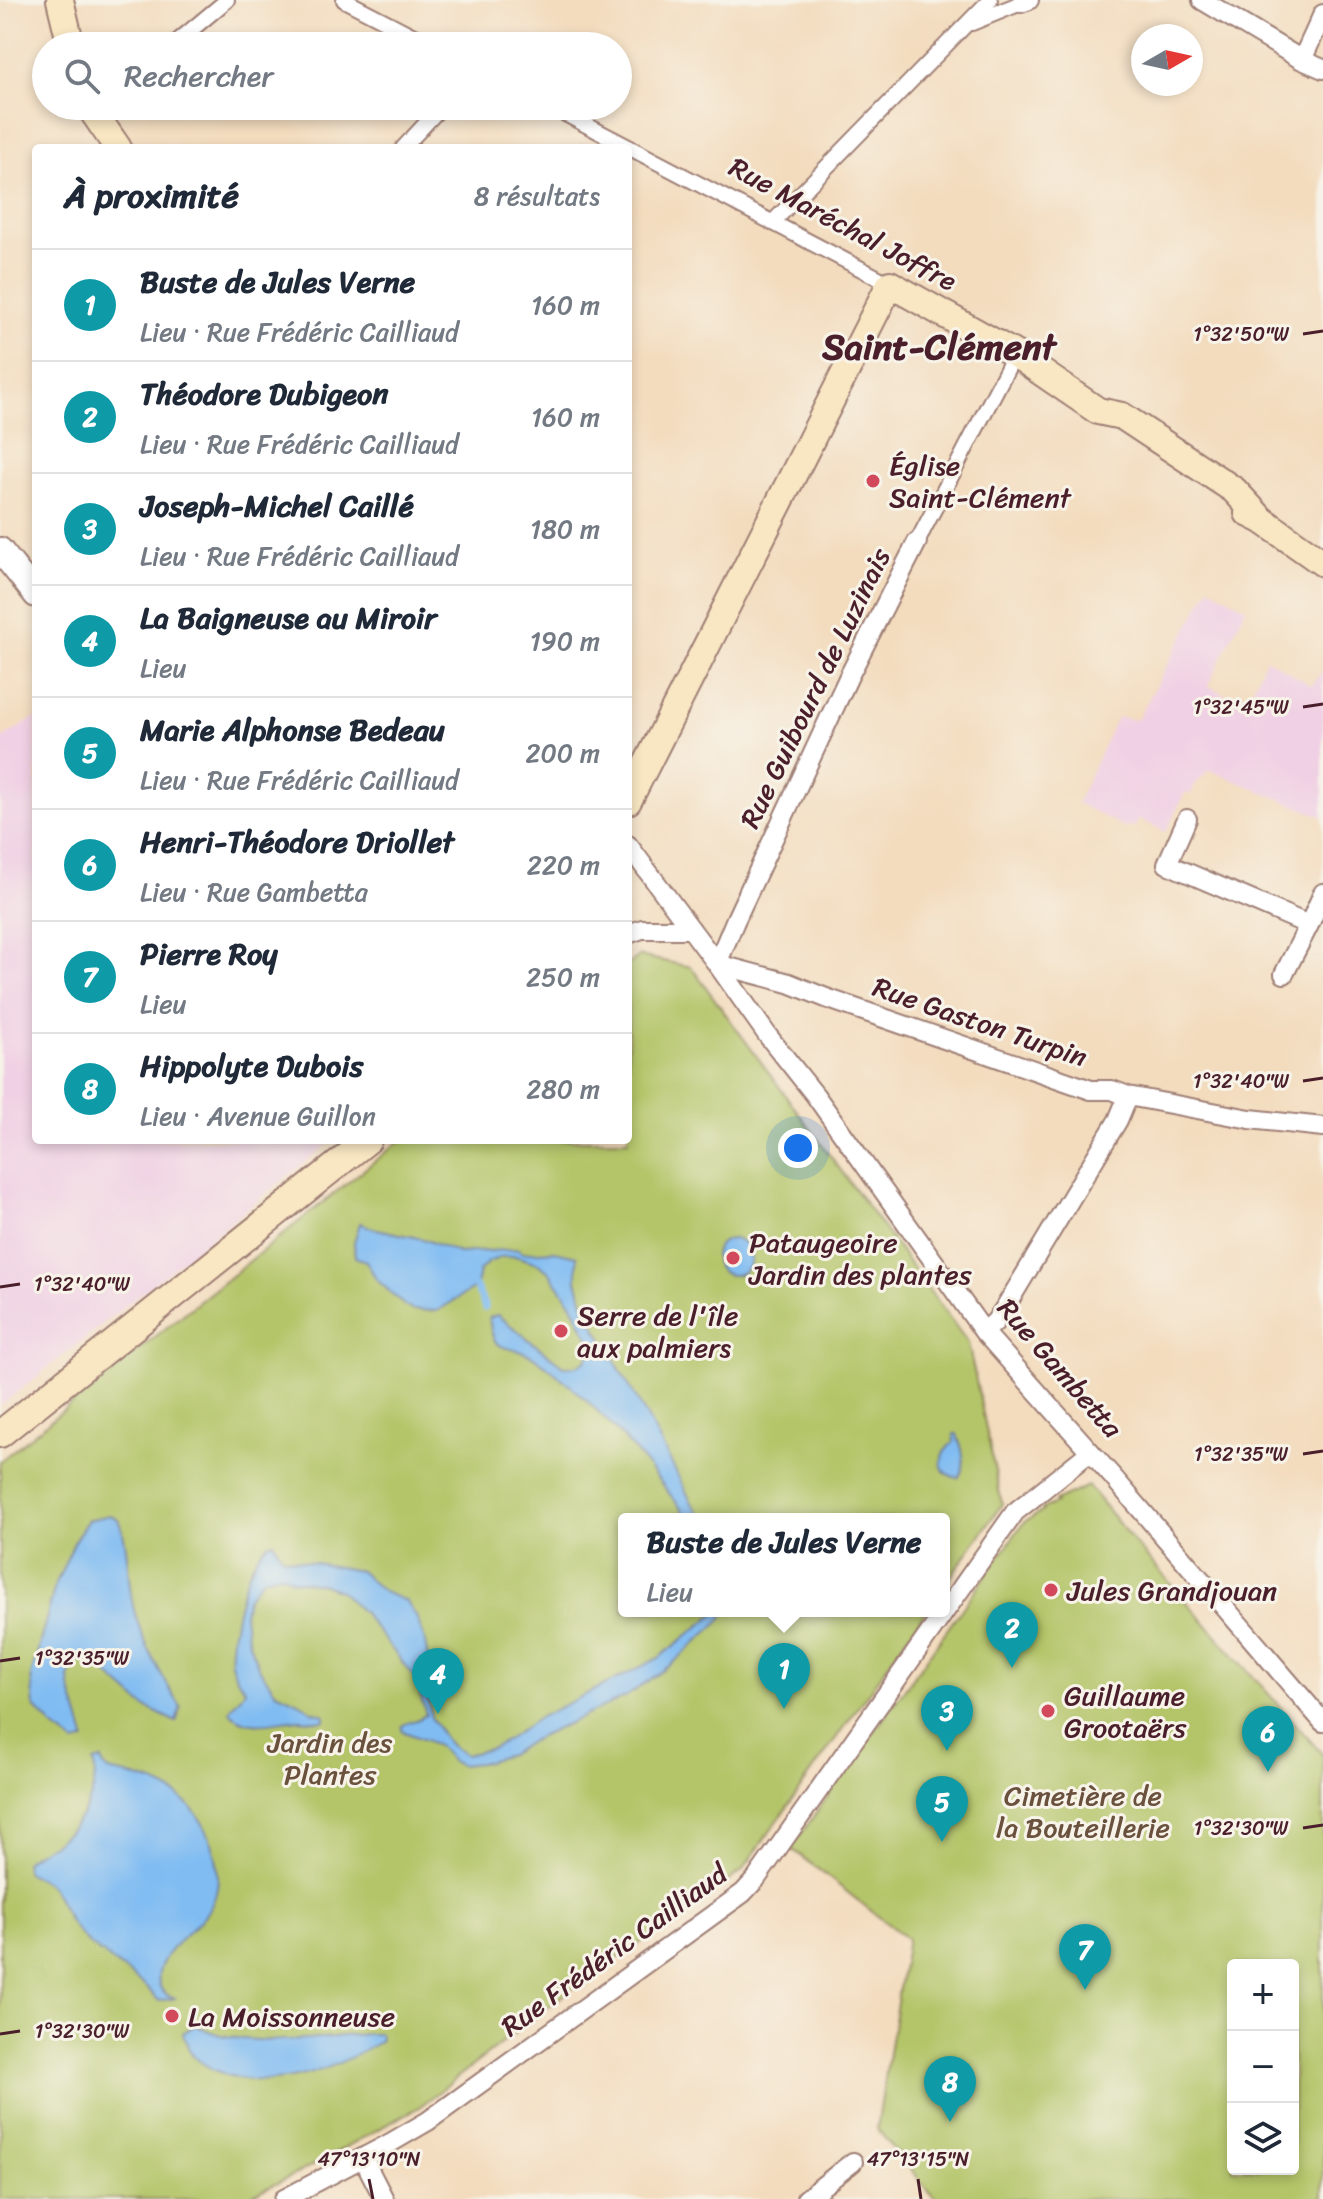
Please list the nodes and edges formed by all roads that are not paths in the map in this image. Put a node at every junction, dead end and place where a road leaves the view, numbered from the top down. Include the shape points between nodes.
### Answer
1 (60, 0) edge
2 (227, 0) edge
3 (344, 0) edge
4 (990, 0) edge
5 (1202, 0) edge
6 (1025, 2) edge
7 (1323, 14) edge
8 (964, 26) junction
9 (68, 32) edge
10 (189, 32) edge
11 (406, 32) edge
12 (1302, 60) junction
13 (1323, 69) edge
14 (101, 120) edge
15 (429, 120) edge
16 (577, 120) edge
17 (116, 144) edge
18 (407, 144) edge
19 (624, 144) edge
20 (632, 148) edge
21 (772, 223) junction
22 (890, 284) junction
23 (1015, 354) junction
24 (917, 542) joint
25 (0, 550) edge
26 (1323, 563) edge
27 (32, 590) edge
28 (632, 793) edge
29 (1187, 819) dead end
30 (632, 850) edge
31 (1323, 893) edge
32 (1309, 925) junction
33 (691, 929) junction
34 (632, 933) edge
35 (717, 964) junction
36 (1284, 974) dead end
37 (1128, 1096) junction
38 (1323, 1127) edge
39 (363, 1144) edge
40 (984, 1332) junction
41 (0, 1434) edge
42 (1090, 1452) junction
43 (950, 1604) edge
44 (941, 1617) edge
45 (1323, 1722) edge
46 (363, 2158) junction
47 (853, 2162) dead end
48 (284, 2199) edge
49 (384, 2199) edge
50 (806, 2199) edge

1 - 9 main road
2 - 10 street
3 - 11 street
4 - 8 street
5 - 12 street
6 - 8 street
7 - 12 street
8 - 21 street
12 - 13 street
14 - 17 main road
15 - 18 street
16 - 19 street, Rue Maréchal Joffre
20 - 21 street, Rue Maréchal Joffre
21 - 22 street, Rue Maréchal Joffre
22 - 23 main road, Rue Maréchal Joffre
22 - 28 main road
23 - 24 street, Rue Guibourd de Luzinais
23 - 26 main road, Rue Maréchal Joffre via 1098,411 1109,430 1262,520
24 - 35 street, Rue Guibourd de Luzinais via 849,676
25 - 27 street
29 - 32 street via 1167,864
30 - 33 street, Rue Gambetta
31 - 32 street
32 - 36 street
33 - 34 street
33 - 35 street, Rue Gambetta
35 - 37 street, Rue Gaston Turpin via 789,983 1091,1090
35 - 40 street, Rue Gambetta
37 - 38 street, Rue Gaston Turpin
37 - 40 street via 1006,1306
39 - 41 main road
40 - 42 street, Rue Gambetta
42 - 43 street, Rue Frédéric Cailliaud via 1015,1512
42 - 45 street, Rue Gambetta
44 - 46 street, Rue Frédéric Cailliaud via 751,1885 428,2121
46 - 48 street, Rue Frédéric Cailliaud
46 - 49 street
47 - 50 street

